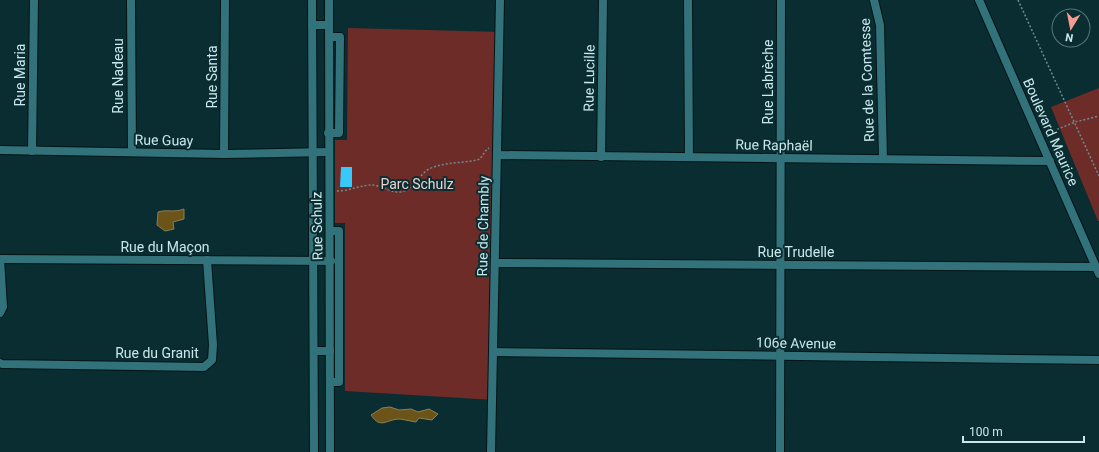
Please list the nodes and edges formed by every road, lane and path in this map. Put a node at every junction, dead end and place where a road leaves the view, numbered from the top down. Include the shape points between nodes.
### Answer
1 (34, 0) edge
2 (131, 0) edge
3 (225, 0) edge
4 (312, 0) edge
5 (329, 0) edge
6 (500, 0) edge
7 (603, 0) edge
8 (688, 0) edge
9 (781, 0) edge
10 (874, 0) edge
11 (979, 0) edge
12 (1018, 0) edge
13 (312, 25) junction
14 (329, 25) junction
15 (1099, 116) edge
16 (1075, 122) junction
17 (1039, 137) junction
18 (0, 150) edge
19 (32, 151) junction
20 (497, 151) junction
21 (132, 152) junction
22 (328, 152) junction
23 (312, 153) junction
24 (224, 154) junction
25 (601, 157) junction
26 (689, 157) junction
27 (782, 158) junction
28 (883, 159) junction
29 (1050, 161) junction
30 (1099, 176) edge
31 (329, 192) junction
32 (330, 231) junction
33 (0, 259) edge
34 (207, 260) junction
35 (313, 261) junction
36 (331, 261) junction
37 (495, 263) junction
38 (781, 265) junction
39 (1097, 271) edge
40 (0, 313) edge
41 (314, 351) junction
42 (330, 351) junction
43 (493, 352) junction
44 (780, 356) junction
45 (1099, 360) edge
46 (0, 363) edge
47 (330, 382) junction
48 (314, 452) edge
49 (330, 452) edge
50 (491, 452) edge
51 (780, 452) edge

1 - 19 street, Rue Maria
2 - 21 street, Rue Nadeau
3 - 24 street, Rue Santa
4 - 13 street, Rue Schulz
5 - 14 street, Rue Schulz
6 - 20 street, Rue de Chambly
7 - 25 street, Rue Lucille
8 - 26 street
9 - 27 street, Rue Labrèche
10 - 28 street, Rue de la Comtesse via 880,25
11 - 17 street, Boulevard Maurice
12 - 16 path
13 - 14 street
13 - 23 street, Rue Schulz
14 - 22 street, Rue Schulz
15 - 16 path
16 - 17 path
16 - 30 path
17 - 29 street, Boulevard Maurice
18 - 19 street, Rue Guay
19 - 21 street, Rue Guay
20 - 25 street, Rue Raphaël
20 - 31 path via 487,149 480,159 452,162 428,170 412,188 401,192 371,185 349,191
20 - 37 street, Rue de Chambly
21 - 24 street, Rue Guay
22 - 23 street, Rue Guay
22 - 31 street, Rue Schulz
23 - 24 street, Rue Guay
23 - 35 street, Rue Schulz
25 - 26 street, Rue Raphaël
26 - 27 street, Rue Raphaël
27 - 28 street, Rue Raphaël
27 - 38 street, Rue Labrèche
28 - 29 street, Rue Raphaël
29 - 39 street, Boulevard Maurice
31 - 32 street, Rue Schulz
32 - 36 street, Rue Schulz
32 - 47 street via 340,231 339,382
33 - 34 street, Rue du Maçon
33 - 40 street
34 - 35 street, Rue du Maçon
34 - 46 street, Rue du Granit via 212,360 204,367
35 - 36 street, Rue du Maçon
35 - 41 street, Rue Schulz
36 - 42 street, Rue Schulz
37 - 38 street, Rue Trudelle
37 - 43 street, Rue de Chambly
38 - 39 street, Rue Trudelle
38 - 44 street, Rue Labrèche
41 - 42 street
41 - 48 street, Rue Schulz
42 - 47 street, Rue Schulz
43 - 44 street, 106e Avenue
43 - 50 street, Rue de Chambly
44 - 45 street, 106e Avenue
44 - 51 street, Rue Labrèche
47 - 49 street, Rue Schulz

